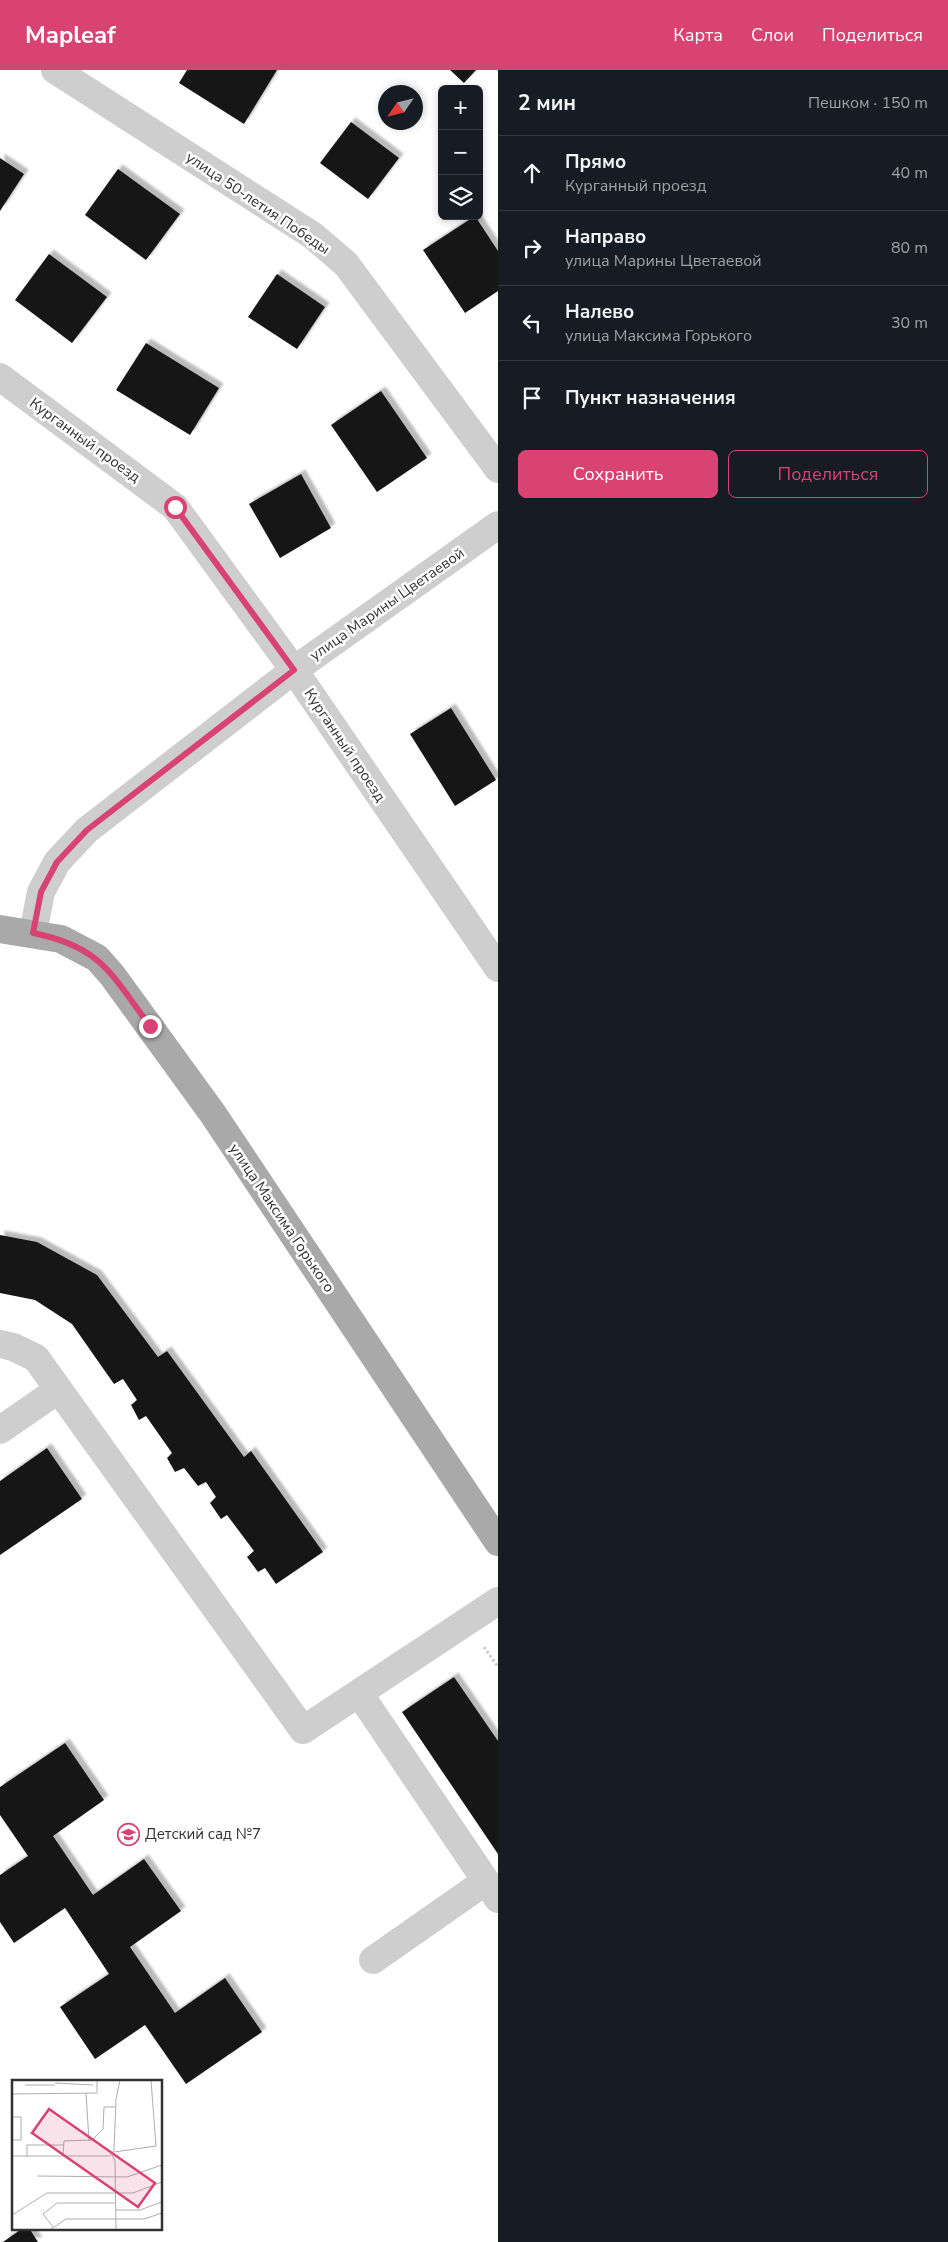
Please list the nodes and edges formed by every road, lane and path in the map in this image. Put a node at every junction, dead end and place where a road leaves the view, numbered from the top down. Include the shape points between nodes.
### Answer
1 (55, 70) edge
2 (0, 378) edge
3 (498, 469) edge
4 (498, 526) edge
5 (294, 670) junction
6 (0, 929) edge
7 (33, 933) junction
8 (498, 968) edge
9 (0, 1344) edge
10 (58, 1390) junction
11 (0, 1430) edge
12 (498, 1542) edge
13 (498, 1601) edge
14 (359, 1693) junction
15 (492, 1890) edge
16 (373, 1960) dead end

1 - 3 street, улица 50-летия Победы via 312,235 346,264
2 - 5 street, Курганный проезд via 175,507
4 - 5 street, улица Марины Цветаевой
5 - 7 street, улица Марины Цветаевой via 87,830 57,862 41,892
5 - 8 street, Курганный проезд
6 - 7 main road, улица Максима Горького
7 - 12 main road, улица Максима Горького via 61,938 78,946 97,958 112,975 213,1114
9 - 10 street via 13,1346 36,1358
10 - 11 street
10 - 14 street via 303,1730
13 - 14 street
14 - 15 street
15 - 16 street

